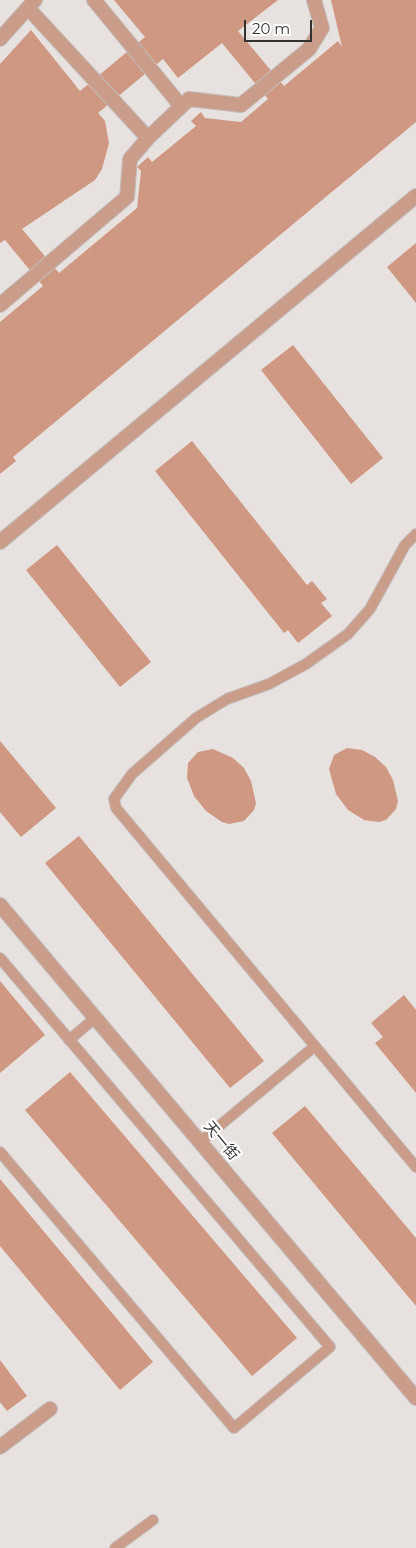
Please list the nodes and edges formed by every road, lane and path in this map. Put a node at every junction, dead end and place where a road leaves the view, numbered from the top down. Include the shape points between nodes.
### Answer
1 (94, 0) edge
2 (314, 0) edge
3 (32, 4) edge
4 (0, 38) edge
5 (180, 106) junction
6 (148, 138) junction
7 (416, 196) edge
8 (0, 305) edge
9 (416, 534) edge
10 (0, 542) edge
11 (0, 905) edge
12 (0, 958) edge
13 (95, 1018) junction
14 (69, 1040) junction
15 (315, 1046) junction
16 (200, 1142) junction
17 (0, 1152) edge
18 (416, 1167) edge
19 (416, 1398) edge
20 (50, 1409) dead end
21 (0, 1447) edge
22 (153, 1520) dead end
23 (115, 1548) edge

1 - 5 street
2 - 5 street via 322,28 309,49 241,105 189,99
3 - 4 street
3 - 6 street
5 - 6 street
6 - 8 street via 130,159 127,197
7 - 10 street
9 - 15 lane via 406,545 370,609 348,634 306,664 269,684 227,699 196,718 132,774 114,799 116,808
11 - 13 street, 天一街
12 - 14 lane
13 - 14 lane
13 - 16 street, 天一街
14 - 17 lane via 330,1347 234,1428
15 - 16 lane
15 - 18 lane
16 - 19 street, 天一街
20 - 21 street
22 - 23 lane

